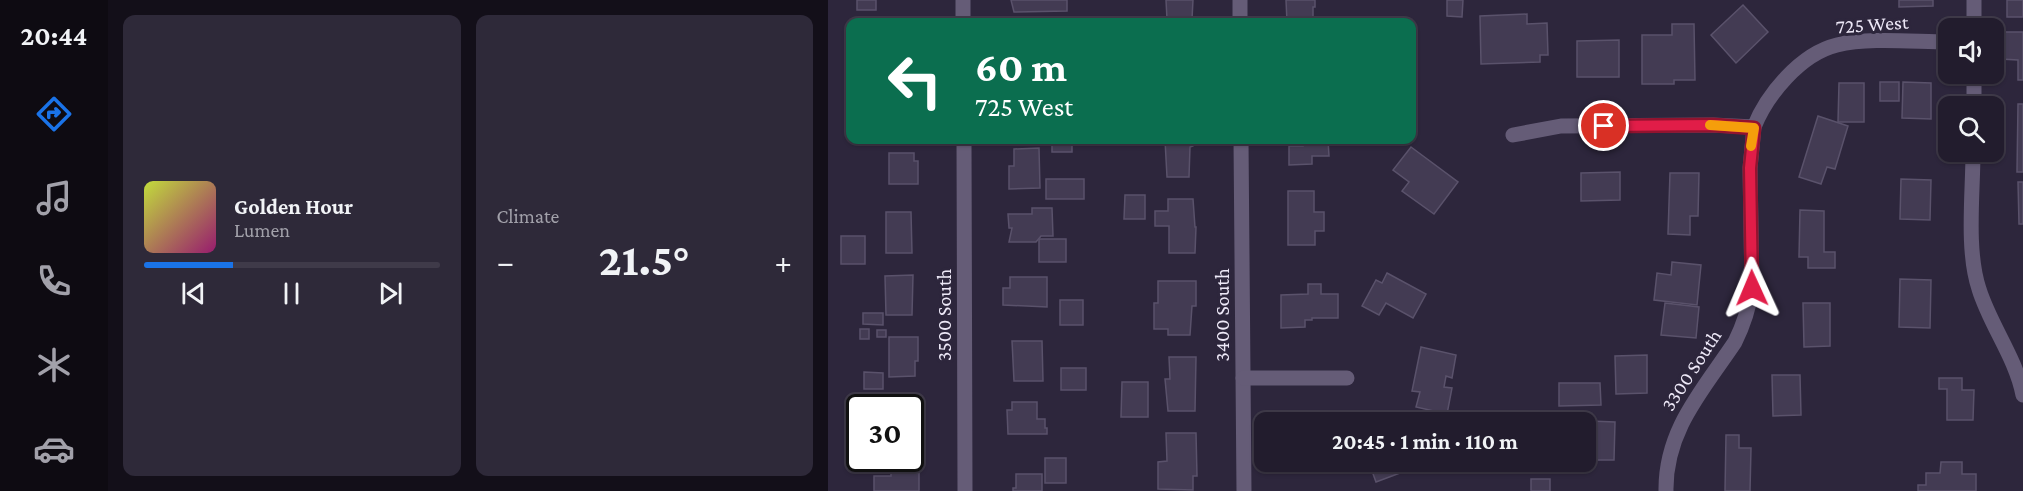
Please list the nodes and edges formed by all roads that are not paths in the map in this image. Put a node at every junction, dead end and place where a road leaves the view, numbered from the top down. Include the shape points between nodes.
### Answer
1 (963, 0) edge
2 (1240, 0) edge
3 (1974, 0) edge
4 (963, 18) edge
5 (1240, 18) edge
6 (1974, 18) edge
7 (1938, 42) edge
8 (1754, 128) junction
9 (1512, 135) dead end
10 (964, 144) edge
11 (1241, 144) edge
12 (1973, 162) edge
13 (1243, 378) junction
14 (1347, 378) dead end
15 (2023, 395) edge
16 (965, 491) edge
17 (1244, 491) edge
18 (1666, 491) edge

1 - 4 street
2 - 5 street
3 - 6 street
7 - 8 street, 725 West via 1854,42 1823,50 1784,80
8 - 9 street via 1561,126
8 - 18 street, 3300 South via 1750,168 1750,302 1735,342 1677,429 1668,458
10 - 16 street, 3500 South
11 - 13 street, 3400 South
12 - 15 street via 1975,275
13 - 14 street
13 - 17 street, 3400 South

